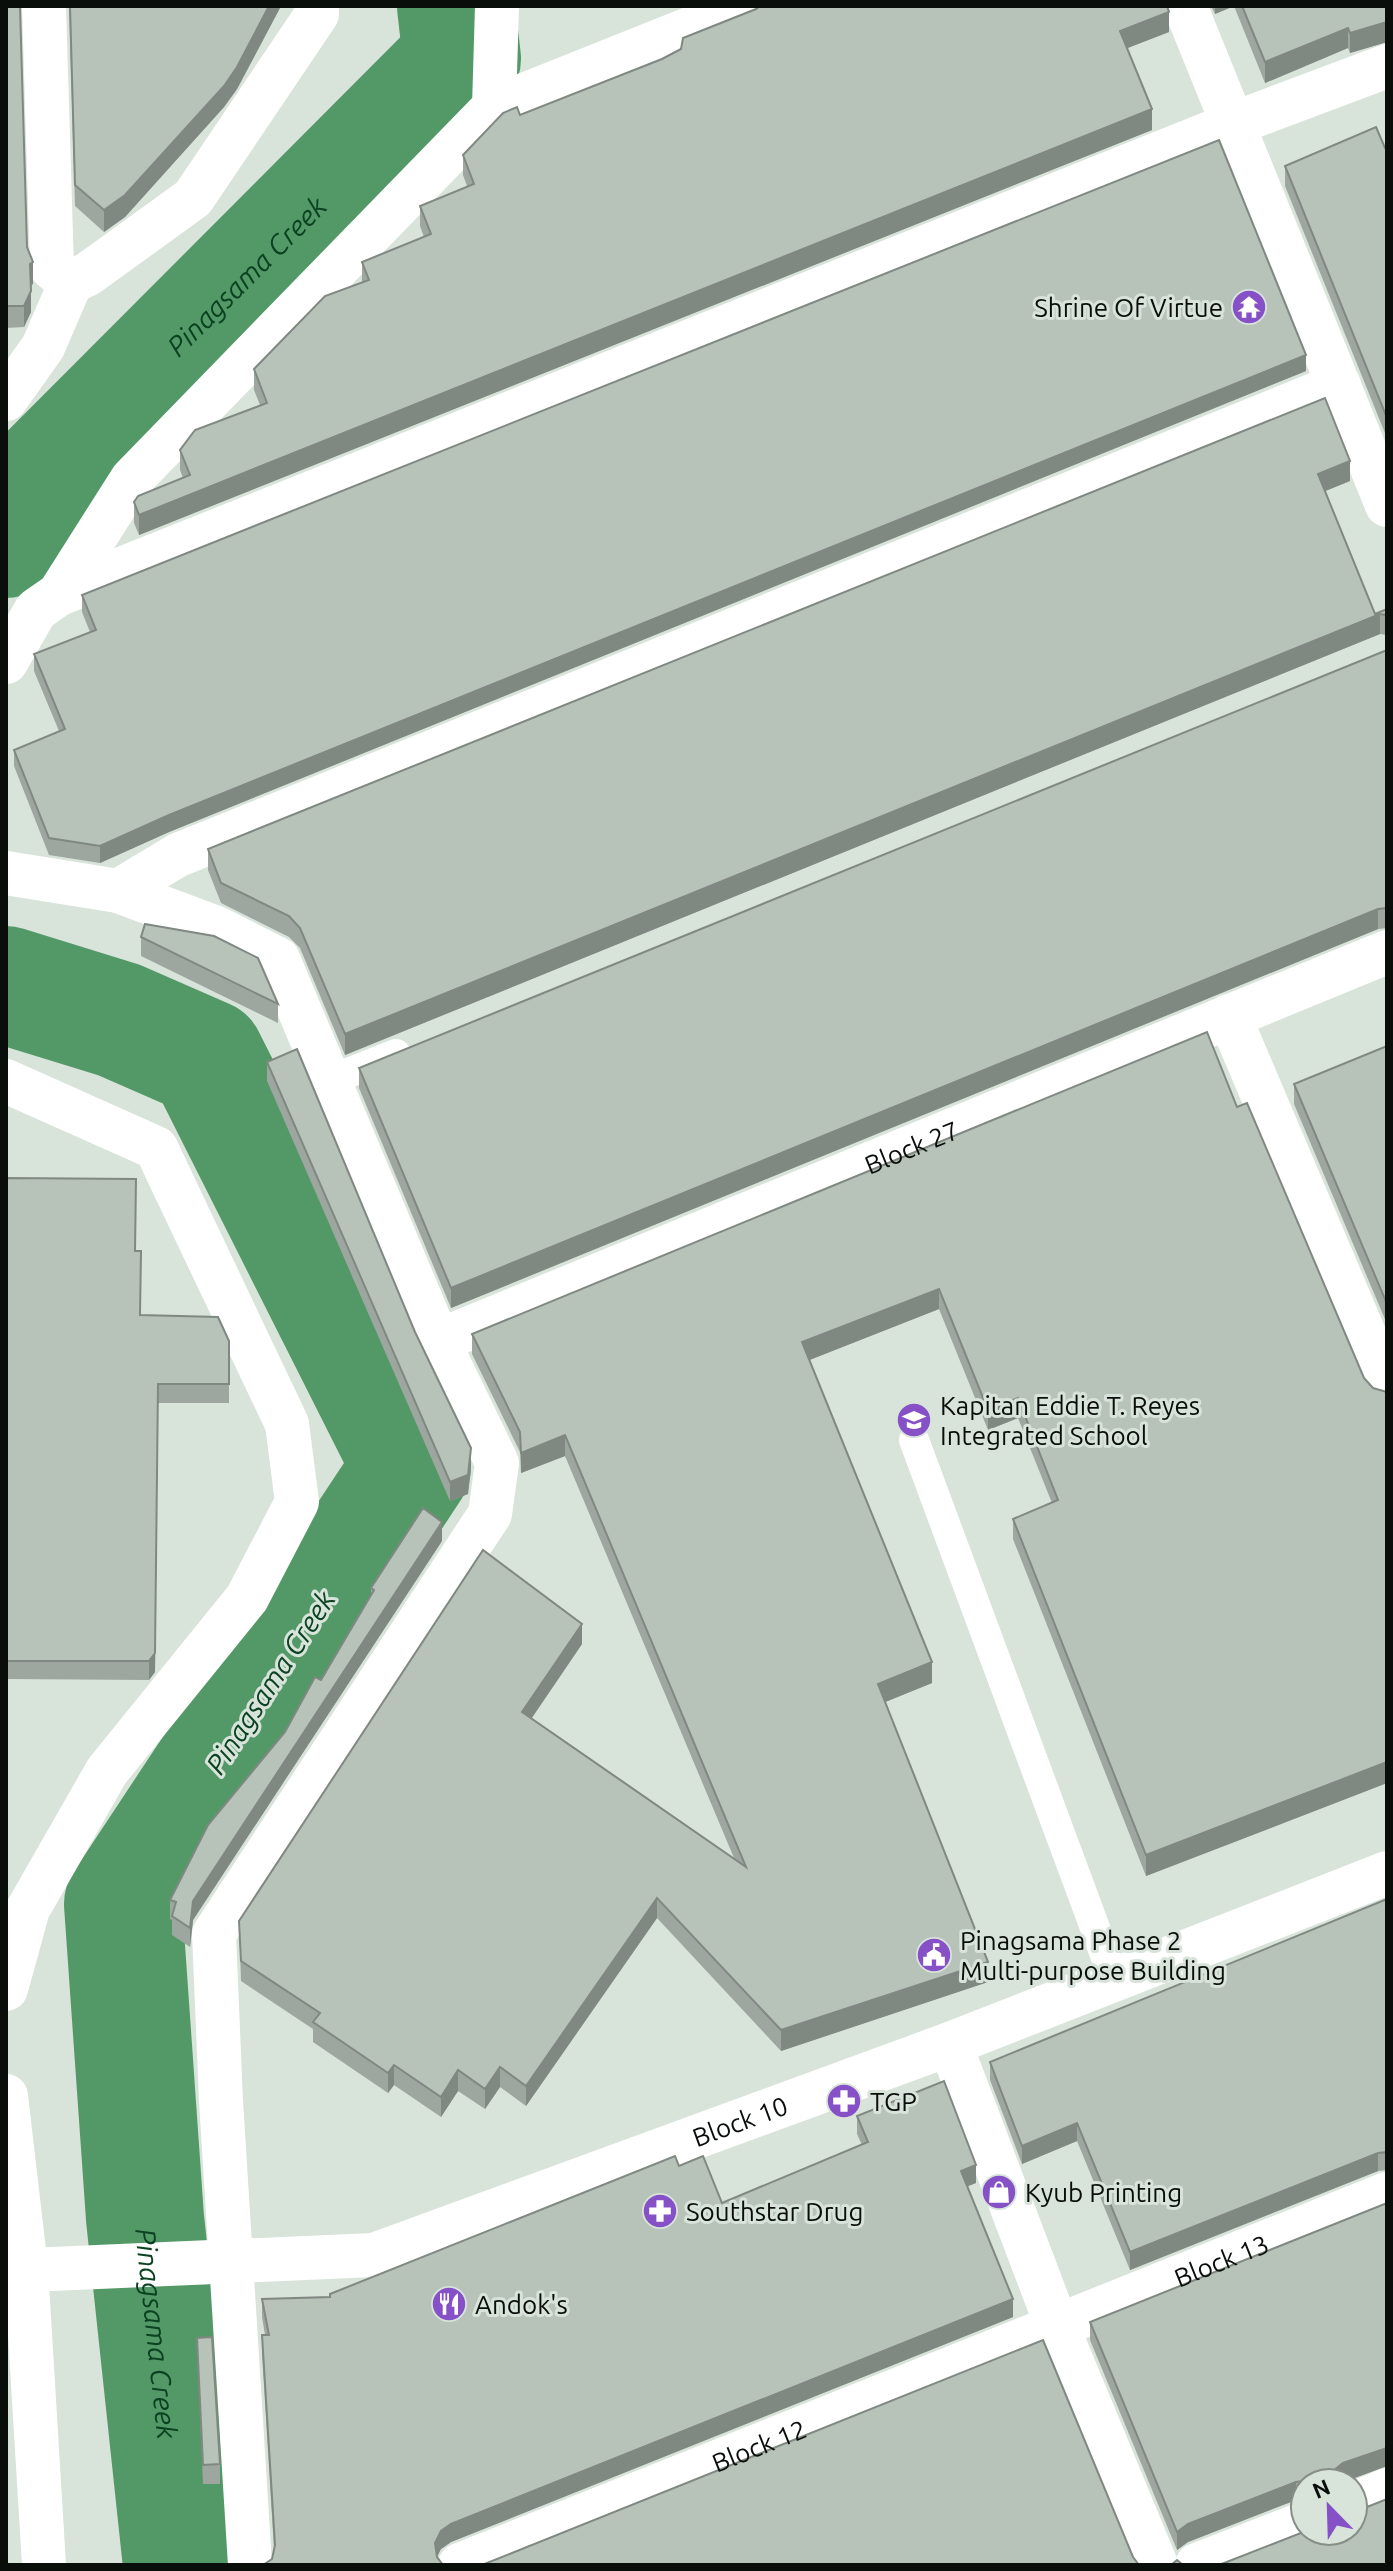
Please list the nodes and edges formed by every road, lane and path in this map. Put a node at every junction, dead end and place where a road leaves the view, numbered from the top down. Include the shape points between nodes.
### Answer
1 (44, 6) edge
2 (317, 6) edge
3 (497, 6) edge
4 (747, 6) edge
5 (1185, 6) edge
6 (1387, 66) edge
7 (494, 107) junction
8 (1233, 124) junction
9 (71, 282) junction
10 (1339, 385) junction
11 (6, 399) edge
12 (1375, 441) edge
13 (1387, 505) edge
14 (59, 594) junction
15 (6, 662) edge
16 (6, 873) edge
17 (118, 891) junction
18 (1387, 952) edge
19 (1229, 1016) junction
20 (417, 1045) edge
21 (6, 1081) edge
22 (328, 1081) junction
23 (438, 1341) junction
24 (1387, 1388) edge
25 (914, 1440) dead end
26 (1387, 1873) edge
27 (1114, 1979) junction
28 (6, 1989) edge
29 (950, 2044) junction
30 (6, 2096) edge
31 (1387, 2194) edge
32 (230, 2261) junction
33 (16, 2270) edge
34 (1057, 2326) junction
35 (1289, 2529) edge
36 (44, 2565) edge
37 (250, 2565) edge
38 (460, 2565) edge
39 (1156, 2565) edge
40 (1197, 2565) edge

1 - 9 street via 52,268
2 - 9 street via 317,14 193,198
3 - 7 street
4 - 7 street
5 - 8 street
6 - 8 street
7 - 14 street via 132,479
8 - 10 street
8 - 14 street
9 - 11 street via 43,347
10 - 12 street
10 - 17 street via 178,855
12 - 13 street
14 - 15 street via 36,610
16 - 17 street
17 - 22 street via 217,928 278,959
18 - 19 street, Block 27
19 - 23 street, Block 27
19 - 24 street
20 - 22 lane
21 - 28 street via 156,1148 287,1424 297,1502 247,1598 107,1771 28,1909
22 - 23 street
23 - 32 street via 497,1463 490,1514 214,1934
25 - 27 lane
26 - 27 street, Block 10
27 - 29 street, Block 10
29 - 32 street, Block 10 via 374,2255
29 - 34 street
30 - 33 street
31 - 34 street, Block 13
32 - 33 street, Block 10
32 - 37 street
33 - 36 street
34 - 38 street, Block 12
34 - 39 street
35 - 40 street

